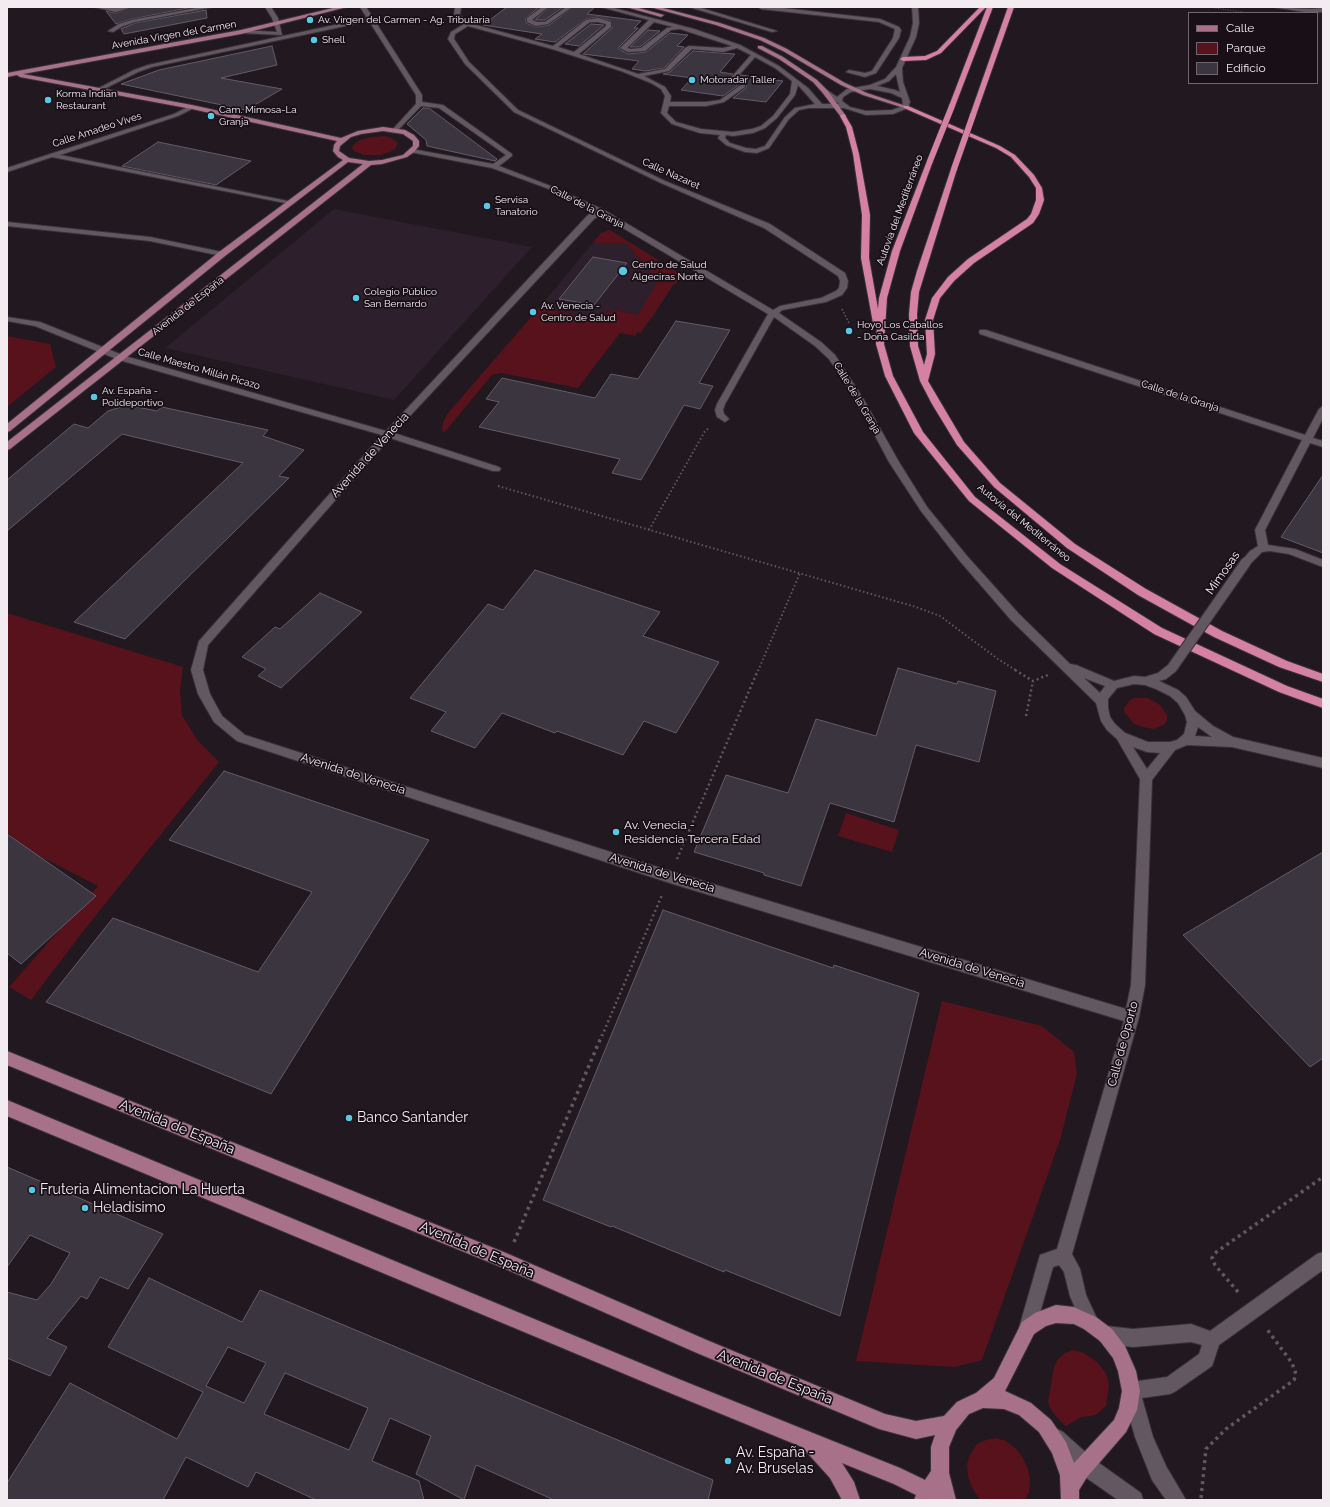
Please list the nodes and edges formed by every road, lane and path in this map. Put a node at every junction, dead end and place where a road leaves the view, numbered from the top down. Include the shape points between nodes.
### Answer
1 (97, 7) edge
2 (129, 7) edge
3 (182, 7) edge
4 (210, 7) edge
5 (268, 7) edge
6 (320, 7) edge
7 (344, 7) edge
8 (363, 7) edge
9 (458, 7) edge
10 (545, 7) edge
11 (569, 7) edge
12 (604, 7) edge
13 (629, 7) edge
14 (653, 7) edge
15 (692, 7) edge
16 (761, 7) edge
17 (794, 7) edge
18 (915, 7) edge
19 (983, 7) edge
20 (990, 7) edge
21 (1011, 7) edge
22 (1208, 7) edge
23 (1275, 7) edge
24 (836, 10) dead end
25 (1323, 10) edge
26 (1242, 12) edge
27 (173, 14) junction
28 (369, 18) junction
29 (653, 20) junction
30 (276, 21) junction
31 (467, 24) junction
32 (680, 27) junction
33 (774, 30) dead end
34 (111, 31) dead end
35 (717, 31) dead end
36 (241, 32) junction
37 (280, 34) junction
38 (293, 36) junction
39 (754, 45) dead end
40 (738, 46) junction
41 (554, 48) junction
42 (754, 54) junction
43 (574, 55) junction
44 (903, 59) junction
45 (22, 65) dead end
46 (899, 68) junction
47 (40, 69) junction
48 (7, 72) edge
49 (849, 72) dead end
50 (805, 73) junction
51 (14, 74) junction
52 (634, 74) junction
53 (7, 75) edge
54 (43, 80) junction
55 (795, 80) junction
56 (17, 82) dead end
57 (730, 82) dead end
58 (743, 86) dead end
59 (870, 87) junction
60 (100, 89) junction
61 (806, 89) junction
62 (853, 89) junction
63 (825, 91) junction
64 (905, 98) junction
65 (830, 100) junction
66 (818, 103) junction
67 (419, 104) junction
68 (666, 104) junction
69 (839, 104) junction
70 (192, 107) junction
71 (782, 107) junction
72 (906, 107) junction
73 (844, 116) joint
74 (395, 130) junction
75 (724, 134) junction
76 (342, 140) junction
77 (412, 151) junction
78 (50, 156) junction
79 (347, 160) junction
80 (369, 163) junction
81 (494, 166) junction
82 (7, 170) edge
83 (288, 203) junction
84 (601, 212) junction
85 (7, 224) edge
86 (222, 254) junction
87 (773, 313) junction
88 (7, 319) edge
89 (984, 332) dead end
90 (880, 344) junction
91 (104, 352) junction
92 (122, 358) junction
93 (924, 381) junction
94 (1323, 409) edge
95 (725, 419) joint
96 (7, 429) edge
97 (388, 434) junction
98 (1307, 438) junction
99 (1323, 444) edge
100 (7, 446) edge
101 (496, 469) dead end
102 (496, 485) dead end
103 (649, 530) junction
104 (1264, 548) junction
105 (1323, 564) edge
106 (800, 573) junction
107 (1066, 666) junction
108 (1172, 668) junction
109 (1323, 678) edge
110 (1145, 681) junction
111 (1033, 682) junction
112 (1113, 685) junction
113 (1174, 693) junction
114 (1102, 702) junction
115 (1323, 704) edge
116 (1191, 714) junction
117 (1026, 716) dead end
118 (1121, 736) junction
119 (1184, 740) junction
120 (1232, 742) junction
121 (1171, 746) junction
122 (1323, 763) edge
123 (1146, 779) junction
124 (670, 876) junction
125 (1132, 1017) junction
126 (7, 1058) edge
127 (7, 1108) edge
128 (1063, 1255) junction
129 (1323, 1260) edge
130 (506, 1261) junction
131 (1090, 1323) junction
132 (1028, 1328) junction
133 (1106, 1335) junction
134 (1212, 1340) junction
135 (1131, 1392) junction
136 (982, 1399) junction
137 (949, 1424) junction
138 (1045, 1426) junction
139 (806, 1438) junction
140 (1084, 1466) junction
141 (940, 1473) junction
142 (1070, 1494) edge
143 (929, 1497) edge
144 (851, 1500) edge
145 (947, 1500) edge
146 (1134, 1500) edge
147 (1177, 1500) edge

1 - 2 street via 116,10
3 - 27 street
4 - 27 street
5 - 30 street
6 - 30 main road, Avenida Virgen del Carmen
7 - 30 main road, Avenida Virgen del Carmen
8 - 28 street
9 - 31 street via 457,15
10 - 11 street via 529,19 529,22 546,23
12 - 29 street
13 - 35 main road
14 - 62 main road via 762,39
15 - 33 street
16 - 49 street via 880,21 897,28 896,38 874,72
17 - 24 street
18 - 44 street via 916,23 913,38
19 - 44 highway via 939,52 926,58
20 - 90 highway, Autovía del Mediterráneo, bridge via 896,251 883,298
21 - 93 highway, Autovía del Mediterráneo, bridge via 921,270 913,314 914,346
22 - 26 path
23 - 25 street
27 - 34 street via 128,23
28 - 38 street
28 - 67 street via 419,95
29 - 32 street
29 - 32 street via 623,48 630,51 643,50 669,29
30 - 36 main road, Avenida Virgen del Carmen
30 - 37 street
30 - 45 main road, Avenida Virgen del Carmen
31 - 41 street
31 - 87 street, Calle Nazaret via 454,33 451,39 467,63 516,111 663,182 767,226 842,275 843,288 832,297 780,308
32 - 40 street
36 - 37 street
36 - 47 main road, Avenida Virgen del Carmen
37 - 38 street
38 - 60 street via 150,66
39 - 50 main road
40 - 42 street
40 - 52 street via 722,50 692,47 667,70
41 - 43 street
41 - 43 street via 588,22 598,20 609,23 609,26
42 - 55 street
42 - 57 street
43 - 52 street
44 - 46 street
46 - 59 street via 883,82
46 - 64 street
47 - 51 main road, Avenida Virgen del Carmen
47 - 54 main road via 36,72
48 - 51 main road
50 - 61 street
50 - 63 main road
51 - 53 main road, Avenida Virgen del Carmen
51 - 54 main road
52 - 68 street via 663,88 668,96
54 - 56 main road
54 - 60 main road
55 - 61 street
55 - 71 street via 794,90
58 - 68 street via 722,101 706,104
59 - 62 street
59 - 64 street via 893,91
60 - 70 main road
61 - 66 street
62 - 69 street via 840,96
62 - 72 main road
63 - 65 main road
63 - 69 street
64 - 72 street
65 - 66 street
65 - 69 main road
66 - 69 street
66 - 71 street
66 - 75 street via 794,111 772,142 757,151 728,144 721,138
67 - 74 street
67 - 81 street via 441,106 510,155
68 - 75 street via 664,112 674,123 700,131
69 - 72 street via 854,111 871,114 892,112
69 - 73 main road
70 - 76 main road
70 - 78 street, Calle Amadeo Vives via 176,115
71 - 75 street via 775,117 763,126 752,131
72 - 93 highway via 1013,156 1024,166 1039,188 1040,200 1030,221 971,261 951,279 936,298 930,320 931,354
73 - 90 highway via 856,154 866,215 865,258
74 - 76 main road via 360,132
74 - 77 main road via 416,140 416,146
76 - 79 main road via 336,151
77 - 80 main road via 394,160
77 - 81 street, Calle de la Granja
78 - 82 street, Calle Amadeo Vives
78 - 83 street
79 - 80 main road
79 - 83 main road, Avenida de España
80 - 92 main road, Avenida de España
81 - 84 street, Calle de la Granja via 551,188
83 - 86 main road, Avenida de España
84 - 87 street, Calle de la Granja
84 - 97 street, Avenida de Venecia via 592,217
85 - 86 street via 150,238
86 - 91 main road, Avenida de España
87 - 95 street via 721,404 720,415
87 - 107 street, Calle de la Granja via 818,344 832,357 924,509 1015,617
88 - 91 street, Calle Maestro Millán Picazo via 37,324
89 - 98 street, Calle de la Granja
90 - 115 highway, Autovía del Mediterráneo via 889,376 918,433 972,499 1056,566 1158,631 1283,689
91 - 92 street, Calle Maestro Millán Picazo
91 - 96 main road, Avenida de España
92 - 97 street, Calle Maestro Millán Picazo
92 - 100 main road, Avenida de España
93 - 109 highway, Autovía del Mediterráneo via 960,443 997,485 1071,546 1142,592 1218,634 1283,664
94 - 98 street
95 - 103 path via 705,431
97 - 101 street, Calle Maestro Millán Picazo
97 - 124 street, Avenida de Venecia via 203,644 196,670 204,694 218,718 241,738
98 - 99 street, Calle de la Granja
98 - 104 street via 1260,530
102 - 103 path
103 - 106 path
104 - 105 street via 1285,550
104 - 108 street, Mimosas, bridge via 1254,553 1246,562
106 - 111 path via 916,606 940,616
106 - 124 path
107 - 111 path
107 - 112 street, Calle de la Granja
107 - 114 street, Calle de la Granja
108 - 110 street, Mimosas via 1162,676
108 - 113 street
110 - 112 street
110 - 113 street
111 - 117 path
112 - 114 street
113 - 116 street via 1188,707
114 - 118 street via 1105,718
116 - 119 street via 1192,729
116 - 120 street via 1209,729
118 - 121 street via 1147,747
118 - 123 street
119 - 120 street
119 - 121 street
120 - 122 street
121 - 123 street
123 - 125 street, Calle de Oporto via 1138,985
124 - 125 street, Avenida de Venecia
124 - 130 path
125 - 128 street, Calle de Oporto
126 - 130 main road, Avenida de España
127 - 139 main road via 673,1386
128 - 131 street via 1072,1269 1078,1296
128 - 132 street via 1046,1261
129 - 134 street
130 - 137 main road, Avenida de España via 885,1423 916,1430
131 - 132 main road via 1074,1316 1056,1314 1041,1319
131 - 133 main road
132 - 136 main road via 1000,1384
133 - 134 street via 1133,1338 1190,1333
133 - 135 main road via 1119,1352 1127,1371
134 - 135 street via 1206,1360 1170,1385
135 - 140 main road via 1128,1410 1120,1426
135 - 147 street via 1144,1437 1159,1473
136 - 137 main road via 963,1408
136 - 138 main road via 1004,1400 1025,1409
137 - 141 main road via 940,1447
138 - 140 street
138 - 142 main road via 1060,1448 1069,1475
139 - 143 main road via 900,1477
139 - 144 main road via 837,1471
140 - 142 main road
140 - 146 street
141 - 143 main road
141 - 145 main road

